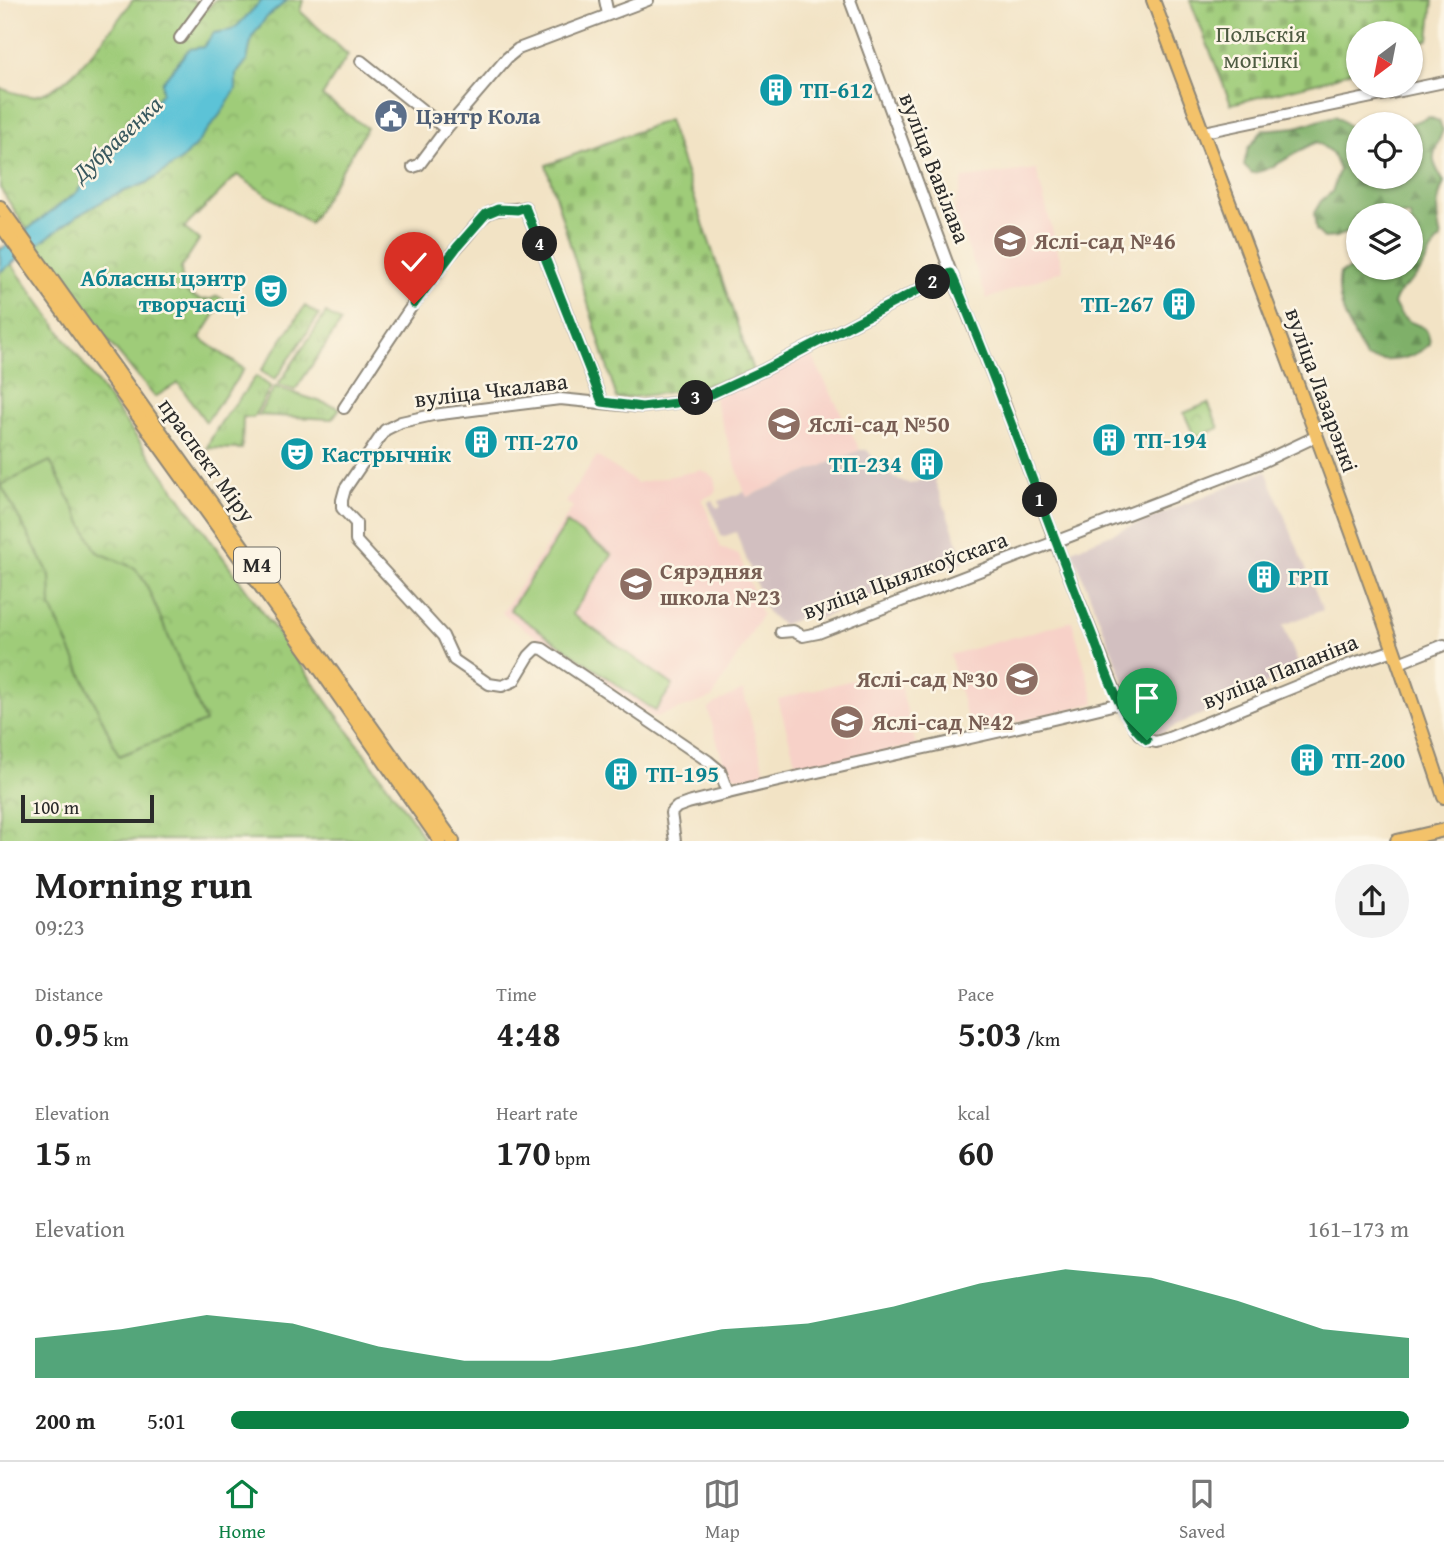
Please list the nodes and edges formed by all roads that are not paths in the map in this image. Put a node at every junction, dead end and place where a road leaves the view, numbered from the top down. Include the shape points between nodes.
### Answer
1 (208, 0) edge
2 (605, 0) edge
3 (648, 0) edge
4 (850, 0) edge
5 (1153, 0) edge
6 (608, 14) junction
7 (180, 38) dead end
8 (361, 61) dead end
9 (1444, 82) edge
10 (446, 129) junction
11 (1204, 132) junction
12 (413, 167) dead end
13 (0, 207) edge
14 (0, 224) edge
15 (951, 273) junction
16 (54, 294) junction
17 (602, 402) junction
18 (344, 408) dead end
19 (1315, 437) junction
20 (1055, 541) junction
21 (781, 632) dead end
22 (1444, 645) edge
23 (1394, 650) junction
24 (1399, 663) junction
25 (1120, 703) junction
26 (728, 793) junction
27 (1444, 797) edge
28 (1444, 830) edge
29 (440, 841) edge
30 (453, 841) edge
31 (675, 841) edge
32 (1397, 841) edge

1 - 7 street
2 - 6 street
3 - 6 street
4 - 15 street, вуліца Вавілава
5 - 11 main road, вуліца Лазарэнкі
6 - 10 street via 519,49
8 - 10 street
9 - 11 street
10 - 12 street
11 - 19 main road, вуліца Лазарэнкі
13 - 16 main road, праспект Міру / М4
14 - 16 main road, праспект Міру / М4
15 - 17 street, вуліца Чкалава via 712,394 642,407
15 - 20 street, вуліца Вавілава
16 - 29 main road, праспект Міру / М4
16 - 30 main road, праспект Міру / М4 via 177,453
17 - 18 street via 525,207 486,214 417,299
17 - 26 street, вуліца Чкалава via 560,399 401,422 385,430 345,489 342,508 356,523 356,541 443,636 454,660 489,684 502,686 514,681 537,648 543,649 708,761 720,771
19 - 20 street, вуліца Цыялкоўскага via 1260,463
19 - 23 main road, вуліца Лазарэнкі
20 - 21 street, вуліца Цыялкоўскага via 818,632 803,636
20 - 25 street, вуліца Вавілава
22 - 24 street
23 - 24 main road, вуліца Лазарэнкі
23 - 25 street, вуліца Папаніна via 1156,742 1139,734
24 - 27 main road, вуліца Лазарэнкі
25 - 26 street
26 - 31 street via 677,807 671,813
28 - 32 main road

